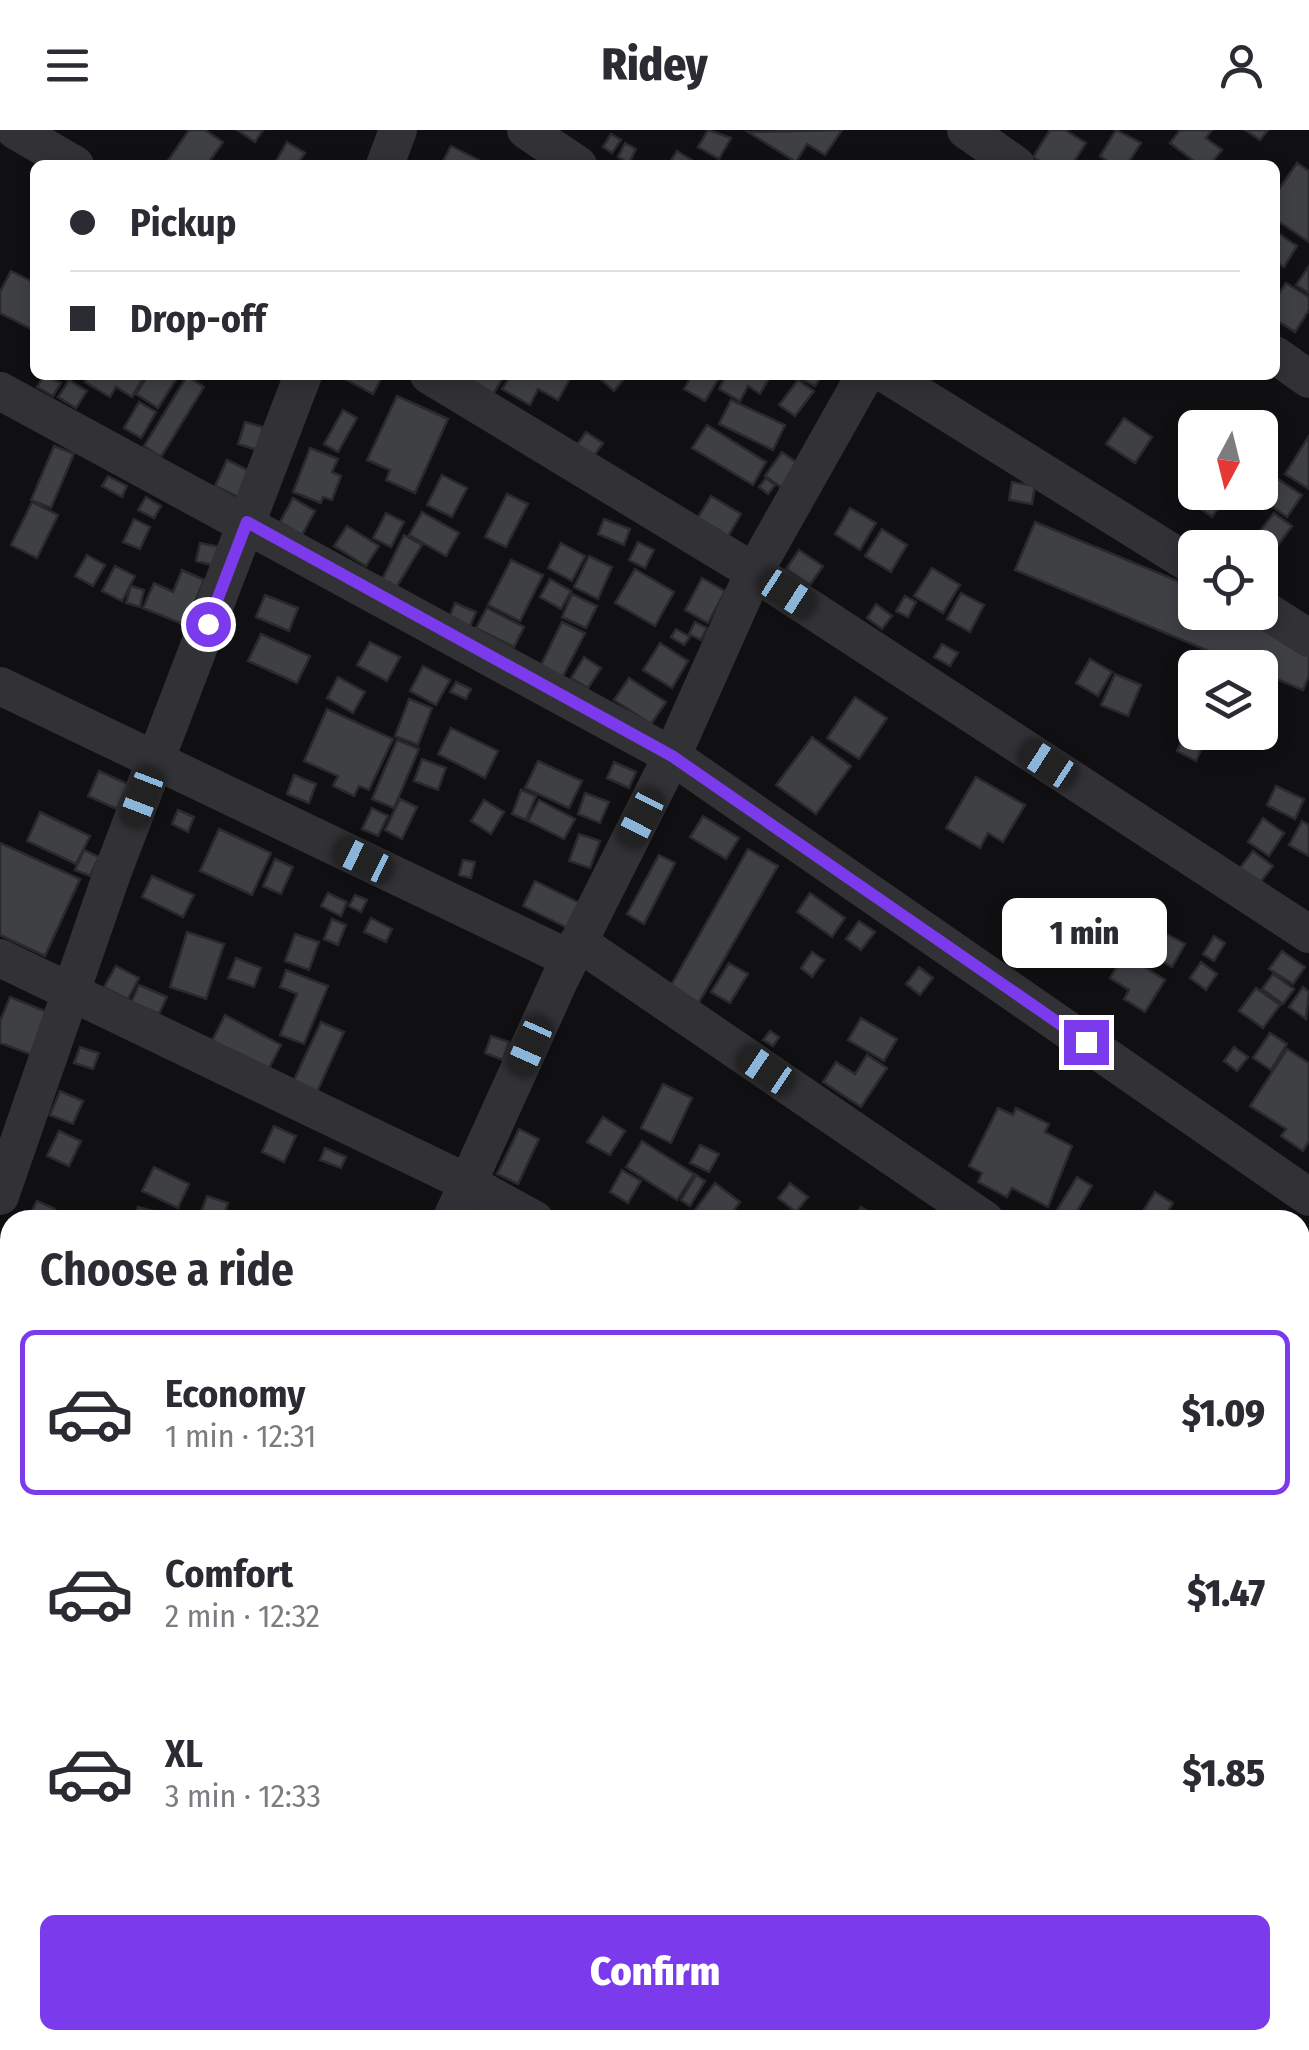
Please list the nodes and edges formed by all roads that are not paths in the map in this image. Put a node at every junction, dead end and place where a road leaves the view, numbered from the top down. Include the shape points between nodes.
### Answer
1 (15, 130) edge
2 (398, 130) edge
3 (526, 130) edge
4 (66, 160) edge
5 (387, 160) edge
6 (571, 160) edge
7 (1280, 358) edge
8 (302, 380) edge
9 (436, 380) edge
10 (863, 380) edge
11 (895, 380) edge
12 (1309, 380) edge
13 (0, 392) edge
14 (247, 522) junction
15 (1178, 556) edge
16 (754, 572) junction
17 (1278, 618) edge
18 (1309, 638) edge
19 (0, 686) edge
20 (672, 756) junction
21 (156, 760) junction
22 (1309, 934) edge
23 (574, 951) junction
24 (0, 958) edge
25 (72, 990) junction
26 (468, 1182) junction
27 (0, 1196) edge
28 (1309, 1197) edge
29 (455, 1210) edge
30 (517, 1210) edge
31 (970, 1210) edge

1 - 4 street
2 - 5 street
3 - 6 street
7 - 12 street
8 - 14 street
9 - 16 street
10 - 16 street
11 - 15 street
13 - 14 street
14 - 20 street
14 - 21 street
16 - 20 street
16 - 22 street
17 - 18 street
19 - 21 street
20 - 23 street
20 - 28 street
21 - 23 street
21 - 25 street
23 - 26 street
23 - 31 street
24 - 25 street
25 - 26 street
25 - 27 street
26 - 29 street
26 - 30 street

